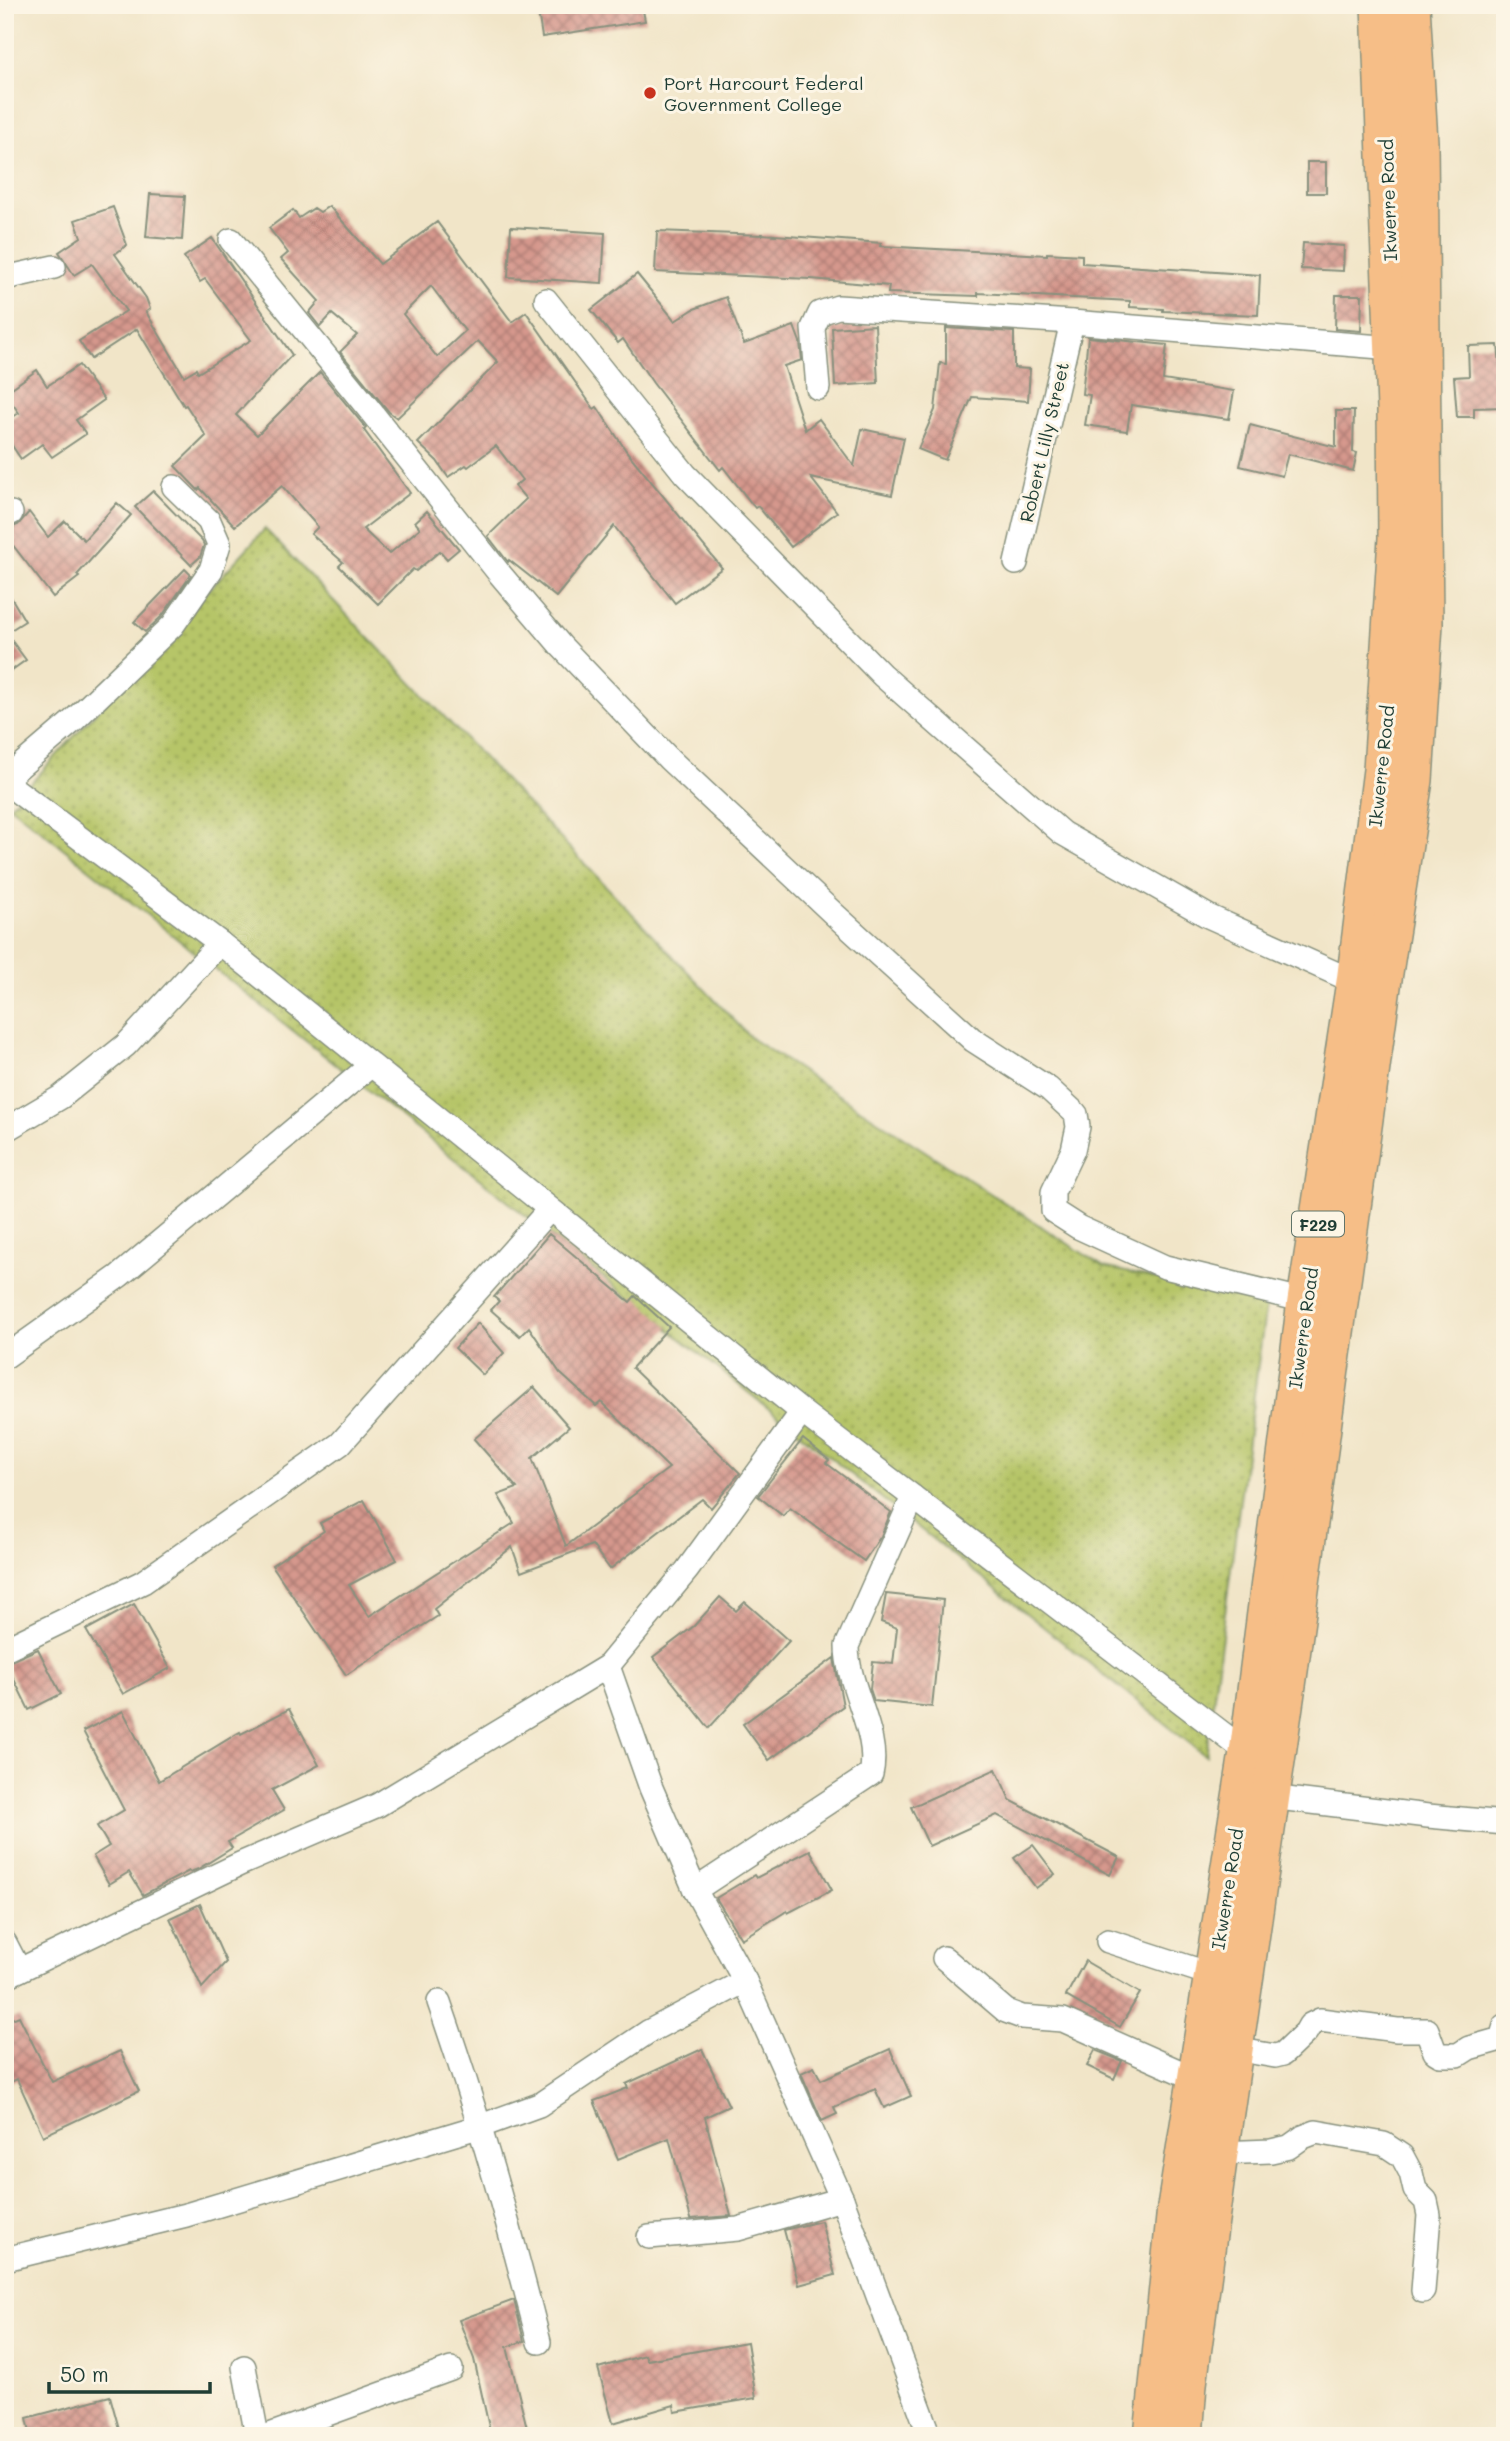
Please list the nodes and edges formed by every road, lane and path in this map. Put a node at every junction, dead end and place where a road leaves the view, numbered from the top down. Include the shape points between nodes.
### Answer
1 (1380, 5) edge
2 (1411, 5) edge
3 (231, 240) dead end
4 (54, 267) dead end
5 (5, 278) edge
6 (546, 300) dead end
7 (1072, 321) junction
8 (1394, 348) junction
9 (818, 388) dead end
10 (174, 487) dead end
11 (1016, 563) dead end
12 (5, 780) edge
13 (220, 943) junction
14 (1355, 982) junction
15 (370, 1066) junction
16 (5, 1130) edge
17 (550, 1210) junction
18 (1306, 1301) junction
19 (5, 1357) edge
20 (802, 1412) junction
21 (913, 1497) junction
22 (5, 1649) edge
23 (608, 1666) junction
24 (1248, 1753) junction
25 (1270, 1797) junction
26 (1505, 1823) edge
27 (695, 1890) junction
28 (1108, 1941) dead end
29 (5, 1943) edge
30 (944, 1958) dead end
31 (12, 1973) edge
32 (1213, 1975) junction
33 (745, 1981) junction
34 (439, 2002) dead end
35 (1505, 2026) edge
36 (1234, 2049) junction
37 (1196, 2079) junction
38 (481, 2126) junction
39 (1219, 2153) junction
40 (842, 2199) junction
41 (649, 2237) dead end
42 (5, 2259) edge
43 (1423, 2291) dead end
44 (539, 2342) dead end
45 (244, 2367) dead end
46 (451, 2369) dead end
47 (257, 2436) edge
48 (267, 2436) edge
49 (930, 2436) edge
50 (1153, 2436) edge
51 (1184, 2436) edge

1 - 8 main road, Ikwerre Road / F229
2 - 25 main road, Ikwerre Road / F229 via 1419,142 1424,624 1415,767
3 - 18 street via 499,573 669,759 973,1040 1049,1089 1076,1114 1073,1150 1053,1192 1053,1211 1165,1267
4 - 5 street
6 - 14 street via 685,474 882,675 1062,833 1208,916
7 - 8 street
7 - 9 street via 838,307 820,313 813,328
7 - 11 street, Robert Lilly Street
8 - 14 main road, Ikwerre Road / F229 via 1397,538 1393,619 1382,770
10 - 12 street via 209,521 219,544 211,570 173,625
12 - 13 street
13 - 15 street
13 - 16 street via 126,1045 61,1097
14 - 18 main road, Ikwerre Road / F229
15 - 17 street
15 - 19 street via 119,1276
17 - 20 street
17 - 22 street via 340,1444 143,1582
18 - 24 main road, Ikwerre Road / F229
20 - 21 street
20 - 23 street via 687,1570
21 - 24 street
21 - 27 street via 848,1646 847,1662 871,1745 871,1773
23 - 27 street via 651,1788
23 - 31 street via 378,1805 240,1864
24 - 32 main road, Ikwerre Road / F229
25 - 26 street
25 - 36 main road, Ikwerre Road / F229
27 - 33 street
28 - 32 street
29 - 31 street
30 - 37 street via 1006,2011 1063,2020
32 - 37 main road, Ikwerre Road / F229
33 - 38 street via 648,2032 538,2105
33 - 40 street
34 - 38 street
35 - 36 street via 1501,2039 1458,2055 1436,2052 1427,2030 1320,2020 1283,2054
36 - 39 main road, Ikwerre Road / F229
37 - 50 main road, Ikwerre Road / F229 via 1176,2207
38 - 42 street via 186,2215
38 - 44 street
39 - 43 street via 1271,2151 1316,2132 1384,2144 1402,2156 1415,2190 1426,2200 1429,2215
39 - 51 main road, Ikwerre Road / F229
40 - 41 street via 738,2229
40 - 49 street
45 - 47 street
46 - 48 street

